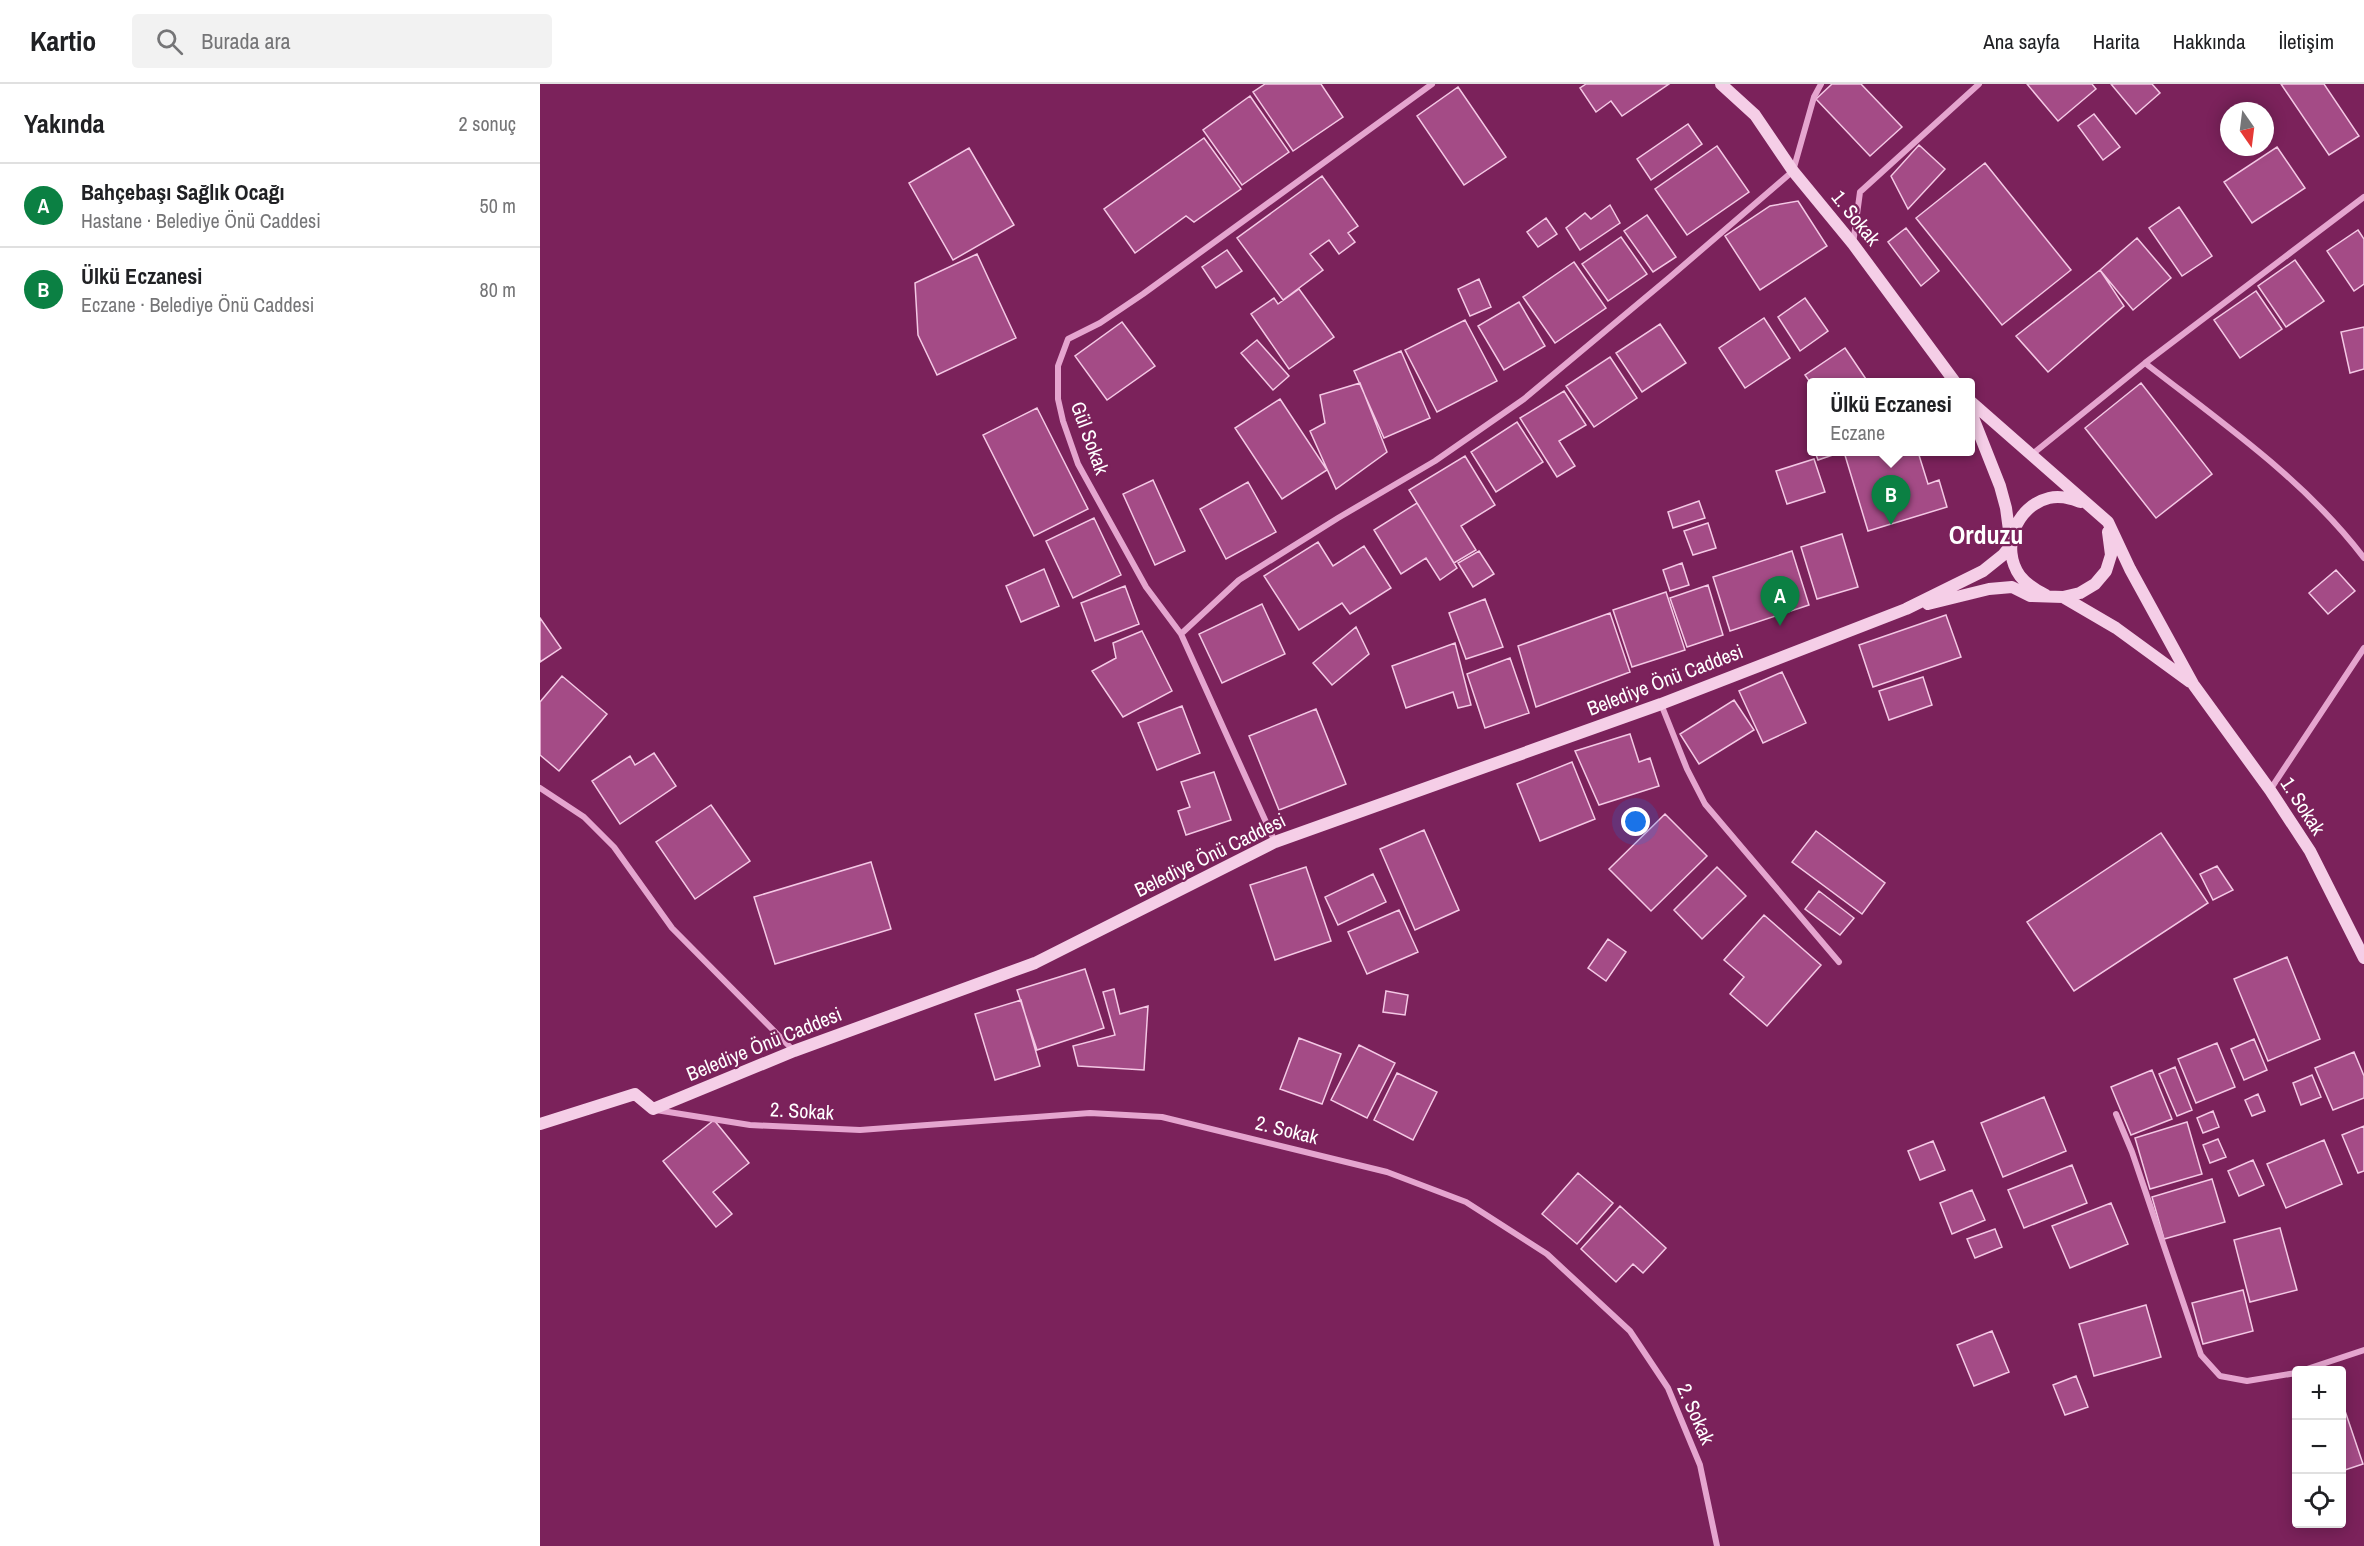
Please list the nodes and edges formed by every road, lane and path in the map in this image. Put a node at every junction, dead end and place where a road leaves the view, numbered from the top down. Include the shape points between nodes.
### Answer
1 (1432, 84) edge
2 (1721, 84) edge
3 (1821, 84) edge
4 (1979, 84) edge
5 (1792, 171) junction
6 (2364, 197) edge
7 (1853, 244) junction
8 (2145, 363) junction
9 (1952, 378) edge
10 (1975, 405) edge
11 (1975, 420) edge
12 (2030, 456) junction
13 (2094, 509) junction
14 (2011, 545) junction
15 (2364, 558) edge
16 (2046, 595) junction
17 (2063, 597) junction
18 (1906, 609) junction
19 (1181, 634) junction
20 (2364, 648) edge
21 (2193, 684) junction
22 (1660, 704) junction
23 (540, 788) edge
24 (2270, 790) junction
25 (1275, 842) junction
26 (2364, 958) edge
27 (1839, 962) dead end
28 (794, 1051) junction
29 (653, 1109) junction
30 (2116, 1114) dead end
31 (540, 1124) edge
32 (2364, 1350) edge
33 (2318, 1366) edge
34 (2292, 1374) edge
35 (1717, 1546) edge

1 - 19 street, Gül Sokak via 1143,294 1068,339 1058,366 1058,399 1078,464 1146,587
2 - 5 street, 1. Sokak via 1755,115
3 - 5 street
4 - 7 street via 1860,192
5 - 7 street, 1. Sokak
5 - 19 street via 1524,399 1435,461 1239,580
6 - 8 street
7 - 9 street, 1. Sokak
8 - 12 street
8 - 15 street via 2290,477
10 - 12 street
11 - 14 street via 2000,486
12 - 13 street
13 - 14 street via 2065,497 2049,498 2022,515
13 - 17 street via 2109,535 2111,555 2106,571 2088,589
13 - 21 street via 2108,522
14 - 16 street via 2020,575
14 - 18 street via 1983,571
16 - 17 street
16 - 18 street via 2030,596 2012,587 1989,589
17 - 21 street via 2116,628
18 - 22 street, Belediye Önü Caddesi
19 - 25 street, Gül Sokak
20 - 24 street
21 - 24 street, 1. Sokak
22 - 25 street, Belediye Önü Caddesi
22 - 27 street via 1705,804
23 - 28 street via 584,817 614,847 672,928
24 - 26 street, 1. Sokak via 2310,851
25 - 28 street, Belediye Önü Caddesi via 1035,963
28 - 29 street, Belediye Önü Caddesi
29 - 31 street via 635,1094
29 - 35 street, 2. Sokak via 750,1125 860,1130 1090,1113 1162,1117 1387,1172 1466,1202 1547,1254 1630,1330 1668,1389 1700,1465
30 - 34 street via 2201,1355 2220,1376 2247,1381
32 - 33 street

